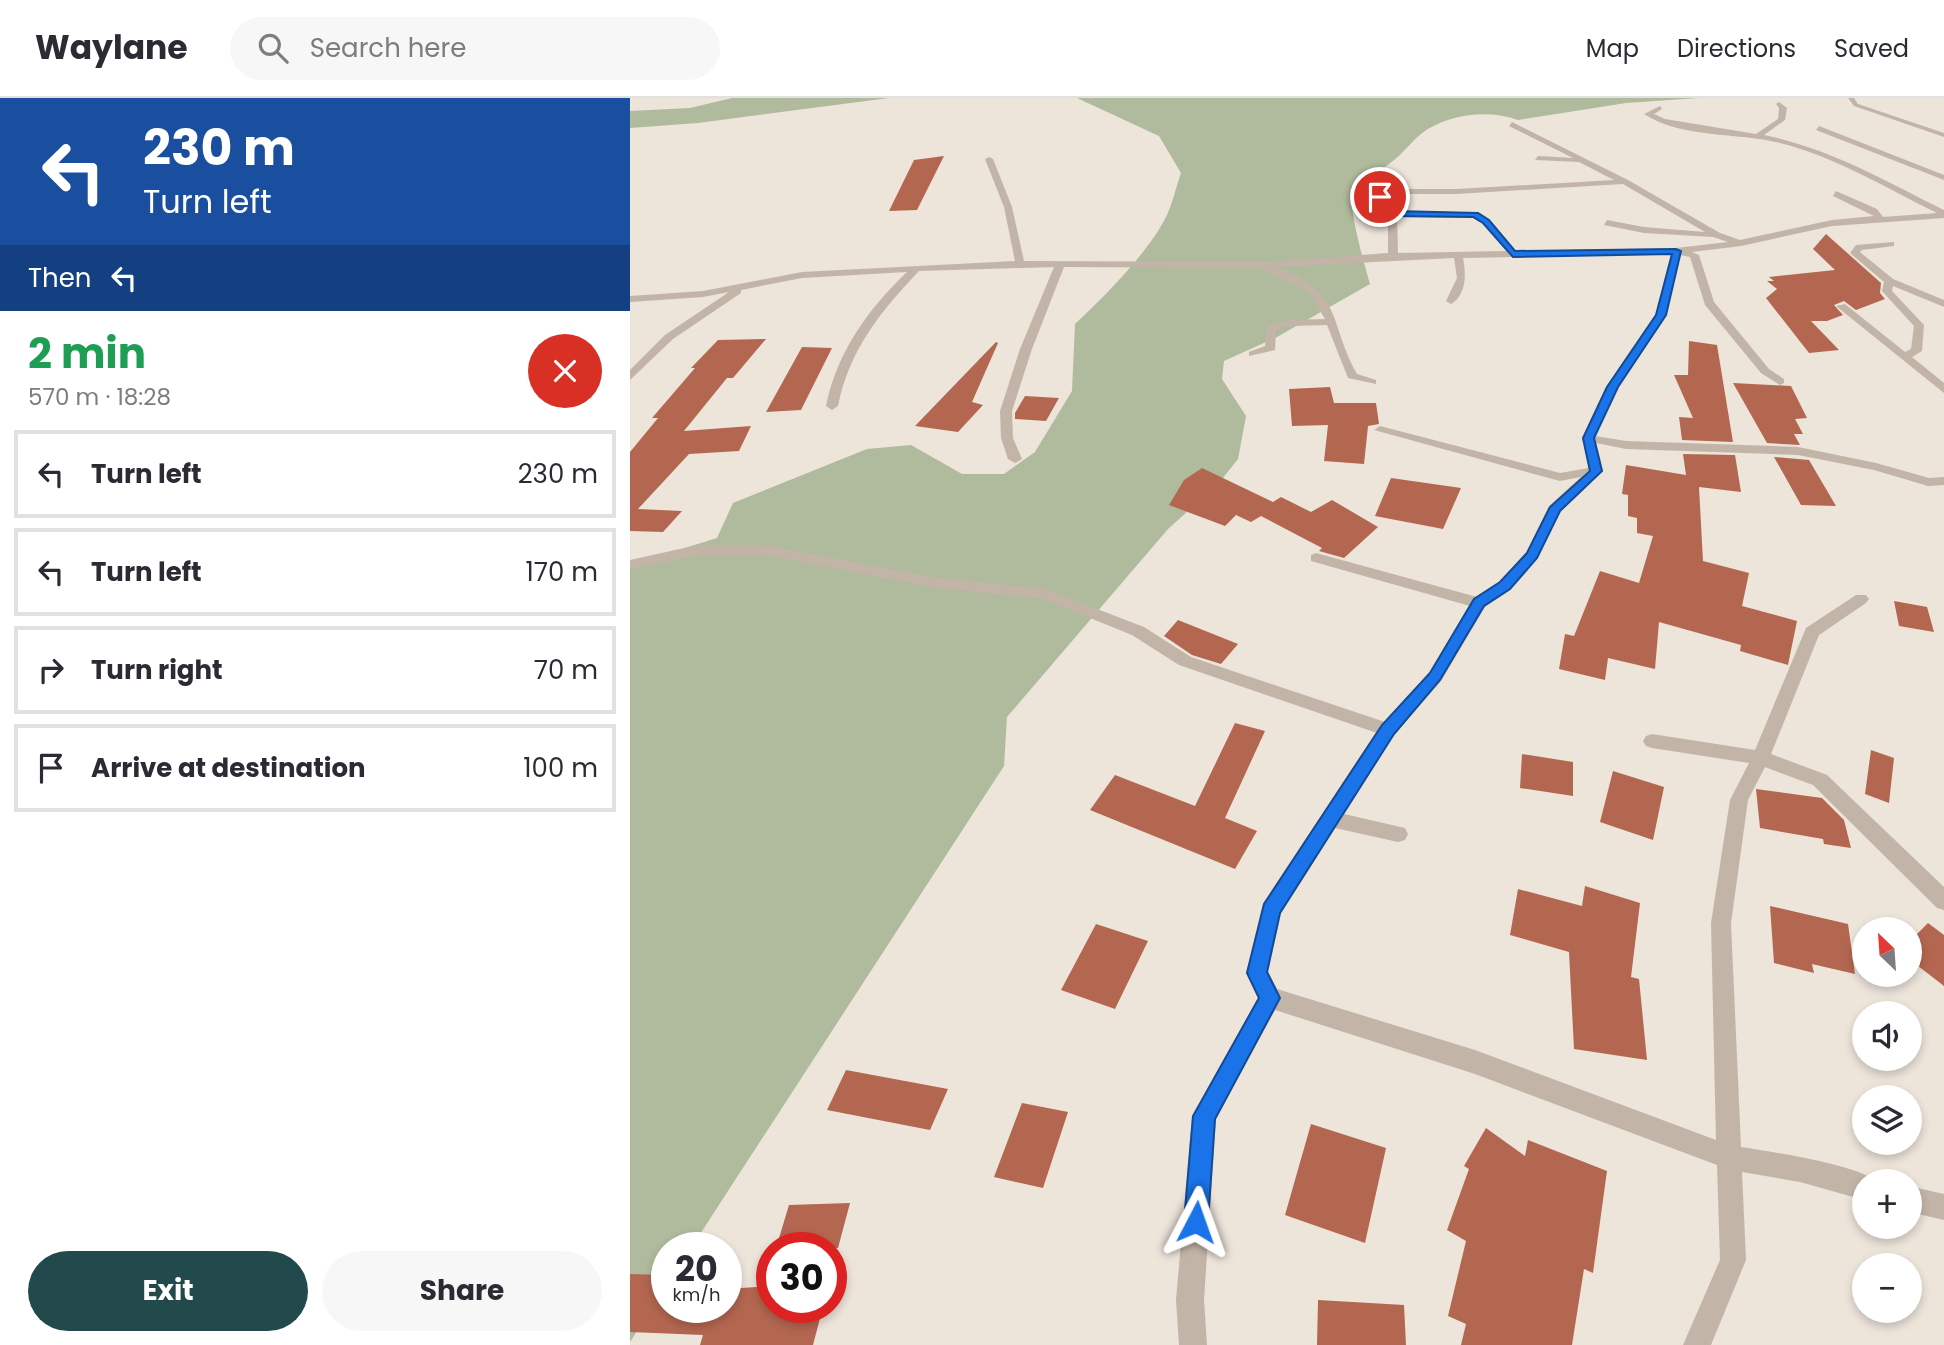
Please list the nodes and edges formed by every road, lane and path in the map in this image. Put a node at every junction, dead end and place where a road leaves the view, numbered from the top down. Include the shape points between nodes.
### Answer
1 (1852, 98) edge
2 (1779, 104) dead end
3 (1660, 108) dead end
4 (1512, 124) dead end
5 (1819, 128) dead end
6 (1944, 135) edge
7 (1758, 136) junction
8 (1538, 158) dead end
9 (989, 159) dead end
10 (1583, 161) junction
11 (1944, 178) edge
12 (1625, 182) junction
13 (1836, 194) dead end
14 (1392, 214) junction
15 (1944, 214) edge
16 (1872, 221) junction
17 (1607, 223) dead end
18 (1717, 235) junction
19 (1741, 243) junction
20 (1676, 251) junction
21 (1513, 254) junction
22 (1458, 255) junction
23 (1393, 256) junction
24 (1020, 264) junction
25 (1262, 265) junction
26 (1059, 267) junction
27 (915, 271) junction
28 (1889, 281) junction
29 (746, 285) junction
30 (630, 299) edge
31 (1451, 301) dead end
32 (1944, 304) edge
33 (1841, 306) dead end
34 (1330, 322) junction
35 (1253, 354) dead end
36 (1904, 357) junction
37 (630, 377) edge
38 (1780, 381) dead end
39 (1372, 382) dead end
40 (1944, 389) edge
41 (832, 406) dead end
42 (1380, 430) dead end
43 (1588, 438) junction
44 (1015, 459) dead end
45 (1596, 471) junction
46 (1944, 481) edge
47 (1316, 558) dead end
48 (630, 565) edge
49 (1861, 599) dead end
50 (1479, 603) junction
51 (1388, 730) junction
52 (1652, 741) dead end
53 (1761, 758) junction
54 (1329, 819) junction
55 (1398, 834) dead end
56 (1944, 901) edge
57 (1270, 998) junction
58 (1729, 1157) junction
59 (1852, 1183) edge
60 (1922, 1202) edge
61 (1944, 1208) edge
62 (1192, 1345) edge
63 (1697, 1345) edge

1 - 6 street via 1856,105
2 - 7 street via 1781,120
3 - 7 street via 1648,114
4 - 10 street
5 - 11 street
7 - 15 street via 1809,151
8 - 10 street
9 - 24 street via 1007,207
10 - 12 street
12 - 14 street via 1385,194 1379,203
12 - 18 street
13 - 16 street via 1874,211 1879,217
14 - 21 street via 1475,215
14 - 23 street
15 - 16 street
16 - 19 street via 1832,223
16 - 28 street via 1860,224 1891,244 1859,247 1855,253
17 - 18 street
18 - 19 street
19 - 20 street
20 - 21 street
20 - 38 street via 1694,254 1709,303 1765,371
20 - 43 street via 1661,315 1612,387
21 - 22 street
22 - 23 street
22 - 31 street via 1462,278
23 - 25 street
24 - 26 street
24 - 27 street
25 - 26 street
25 - 34 street via 1312,290
26 - 44 street via 1006,411 1007,438
27 - 29 street via 802,275
27 - 41 street via 895,289 843,365 834,385
28 - 32 street
28 - 36 street via 1888,291 1919,325 1916,351
29 - 30 street via 703,294
29 - 37 street via 668,338
33 - 36 street
34 - 35 street via 1271,328 1271,348
34 - 39 street via 1352,376
36 - 40 street
42 - 45 street via 1560,477
43 - 45 street
43 - 46 street via 1626,445 1798,451 1928,482
45 - 50 street via 1554,509 1532,555 1505,586
47 - 50 street
48 - 51 street via 698,550 765,551 932,582 1045,594 1138,631 1185,661
49 - 53 street via 1812,632
50 - 51 street via 1435,677
51 - 54 street
52 - 53 street
53 - 56 street via 1820,780
53 - 58 street via 1738,800 1721,923
54 - 55 street
54 - 57 street via 1271,910 1257,973
57 - 58 street via 1475,1062
57 - 62 street via 1204,1116 1190,1300
58 - 59 street
58 - 63 street via 1733,1260
60 - 61 street

